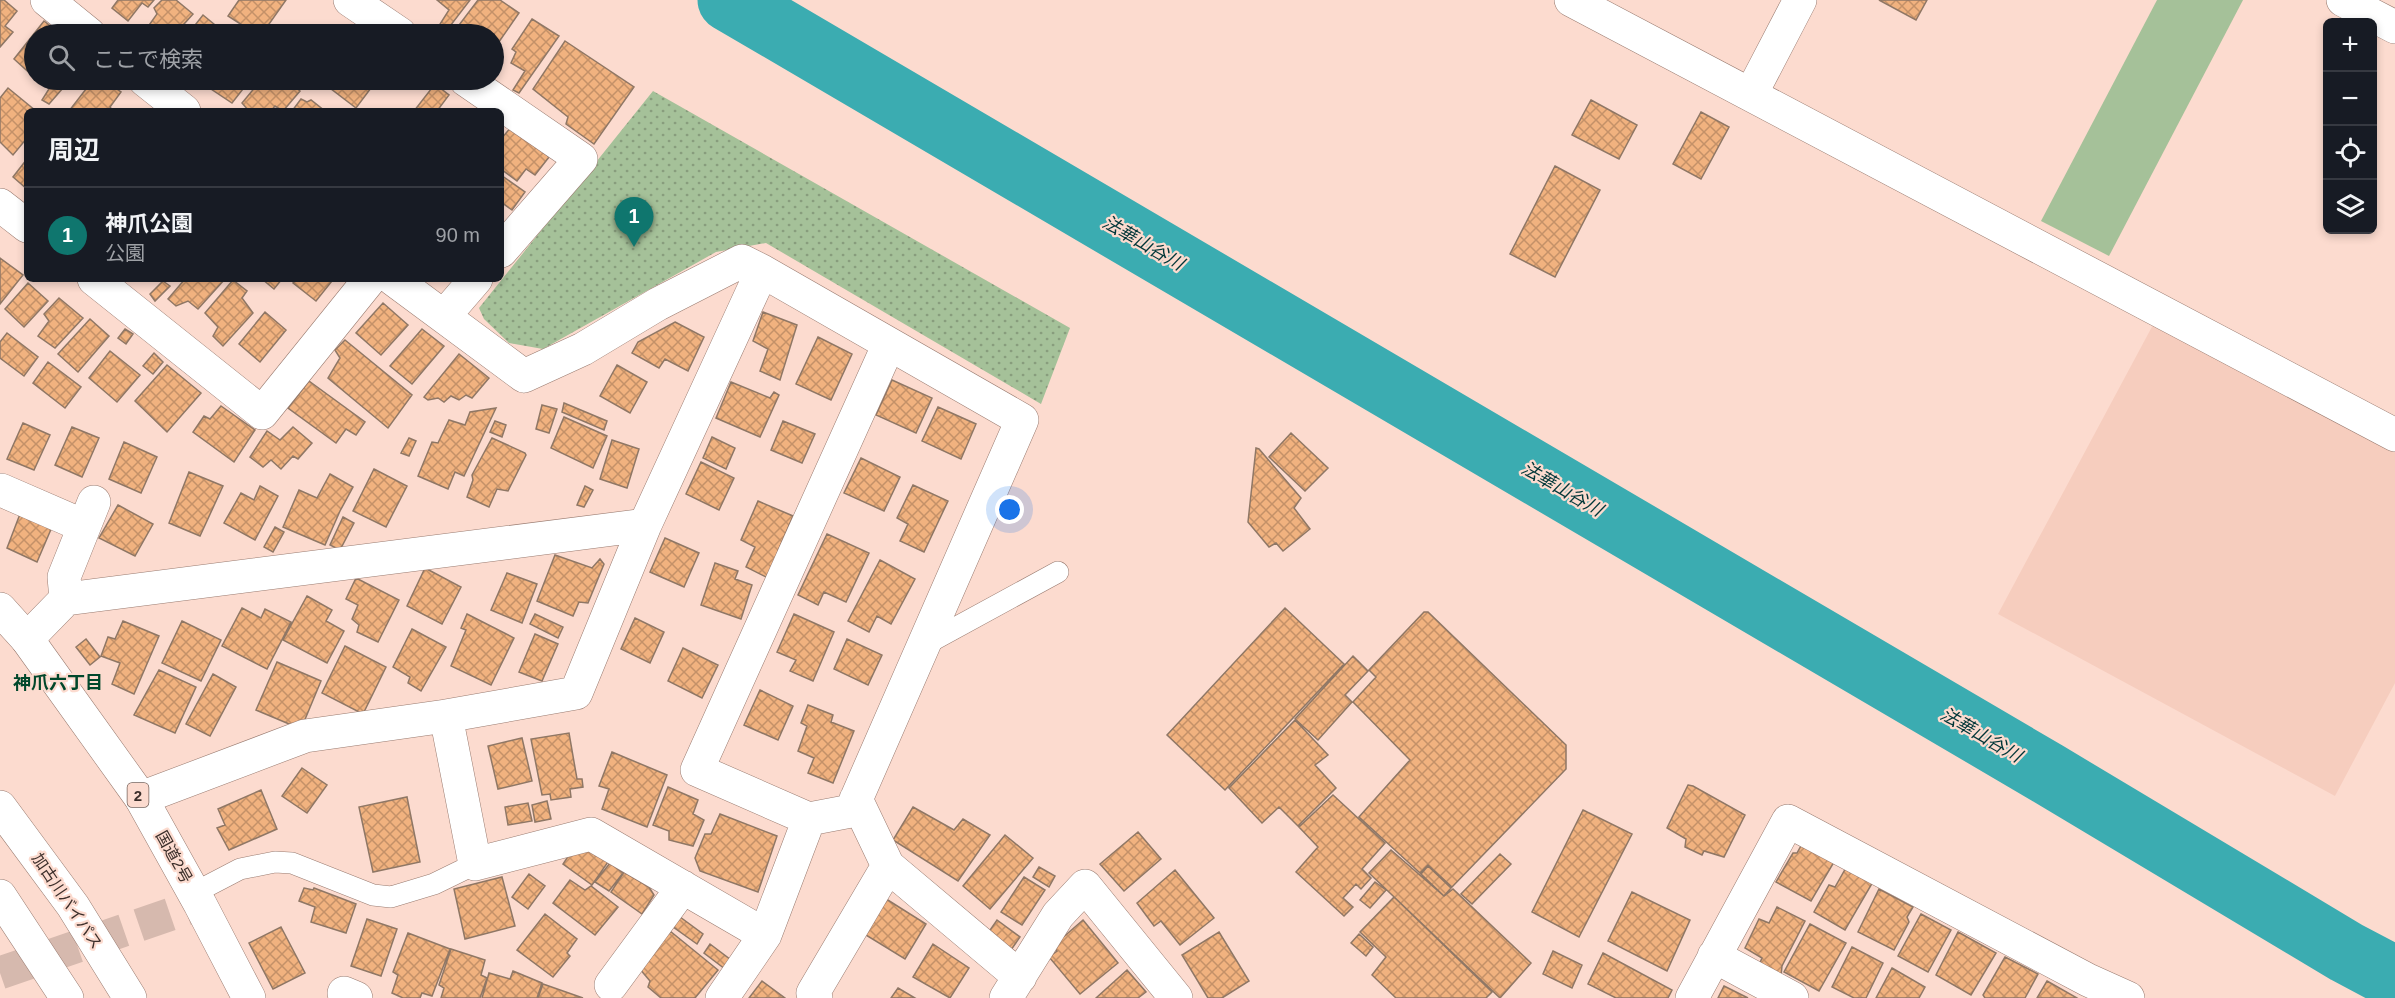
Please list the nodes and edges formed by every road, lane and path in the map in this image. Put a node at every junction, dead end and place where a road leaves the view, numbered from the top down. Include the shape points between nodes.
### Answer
1 (47, 0) edge
2 (350, 0) edge
3 (1571, 0) edge
4 (1800, 0) edge
5 (2343, 0) edge
6 (77, 24) edge
7 (385, 24) edge
8 (2395, 27) edge
9 (158, 90) edge
10 (481, 90) edge
11 (1751, 94) junction
12 (180, 108) edge
13 (0, 205) edge
14 (24, 224) edge
15 (504, 248) edge
16 (762, 271) junction
17 (97, 282) edge
18 (368, 282) edge
19 (397, 282) edge
20 (473, 282) edge
21 (445, 315) junction
22 (890, 344) junction
23 (2395, 435) edge
24 (0, 490) edge
25 (645, 525) junction
26 (1058, 572) dead end
27 (66, 599) junction
28 (0, 609) edge
29 (27, 639) junction
30 (924, 645) junction
31 (446, 716) junction
32 (141, 798) junction
33 (856, 799) junction
34 (0, 807) edge
35 (809, 819) junction
36 (475, 864) junction
37 (888, 866) junction
38 (683, 887) junction
39 (194, 892) junction
40 (0, 896) edge
41 (765, 935) junction
42 (1714, 956) junction
43 (611, 985) dead end
44 (1013, 988) edge
45 (67, 998) edge
46 (130, 998) edge
47 (249, 998) edge
48 (722, 998) edge
49 (816, 998) edge
50 (1176, 998) edge
51 (1692, 998) edge
52 (1792, 998) edge
53 (2128, 998) edge

1 - 6 main road
2 - 7 main road
3 - 11 main road
4 - 11 main road
5 - 8 main road
9 - 12 main road
10 - 15 main road via 581,159
11 - 23 main road
13 - 14 main road
16 - 21 main road via 742,261 582,349 524,376
16 - 22 main road
16 - 25 main road
17 - 18 main road via 262,413
19 - 21 main road
20 - 21 main road
22 - 30 main road via 1022,420
22 - 35 main road via 697,770
24 - 27 main road via 89,514 64,577
25 - 27 main road
25 - 31 main road via 576,693
26 - 30 lane
27 - 29 main road
28 - 29 main road, 国道2号 / 2
29 - 32 main road, 国道2号 / 2
30 - 33 main road
31 - 32 main road via 305,736
31 - 36 main road
32 - 39 main road, 国道2号 / 2
33 - 35 main road via 851,811
33 - 37 main road
34 - 46 main road, 加古川バイパス via 73,906
35 - 41 main road
36 - 38 main road via 591,834
36 - 39 lane via 434,884 391,897 373,895 292,863 275,862 240,869
37 - 44 main road
37 - 49 main road via 813,993
38 - 41 main road
38 - 43 main road
39 - 47 main road, 国道2号 / 2
40 - 45 main road
41 - 48 main road
42 - 51 main road
42 - 52 main road
42 - 53 main road via 1788,821
44 - 50 main road via 1058,915 1085,886

